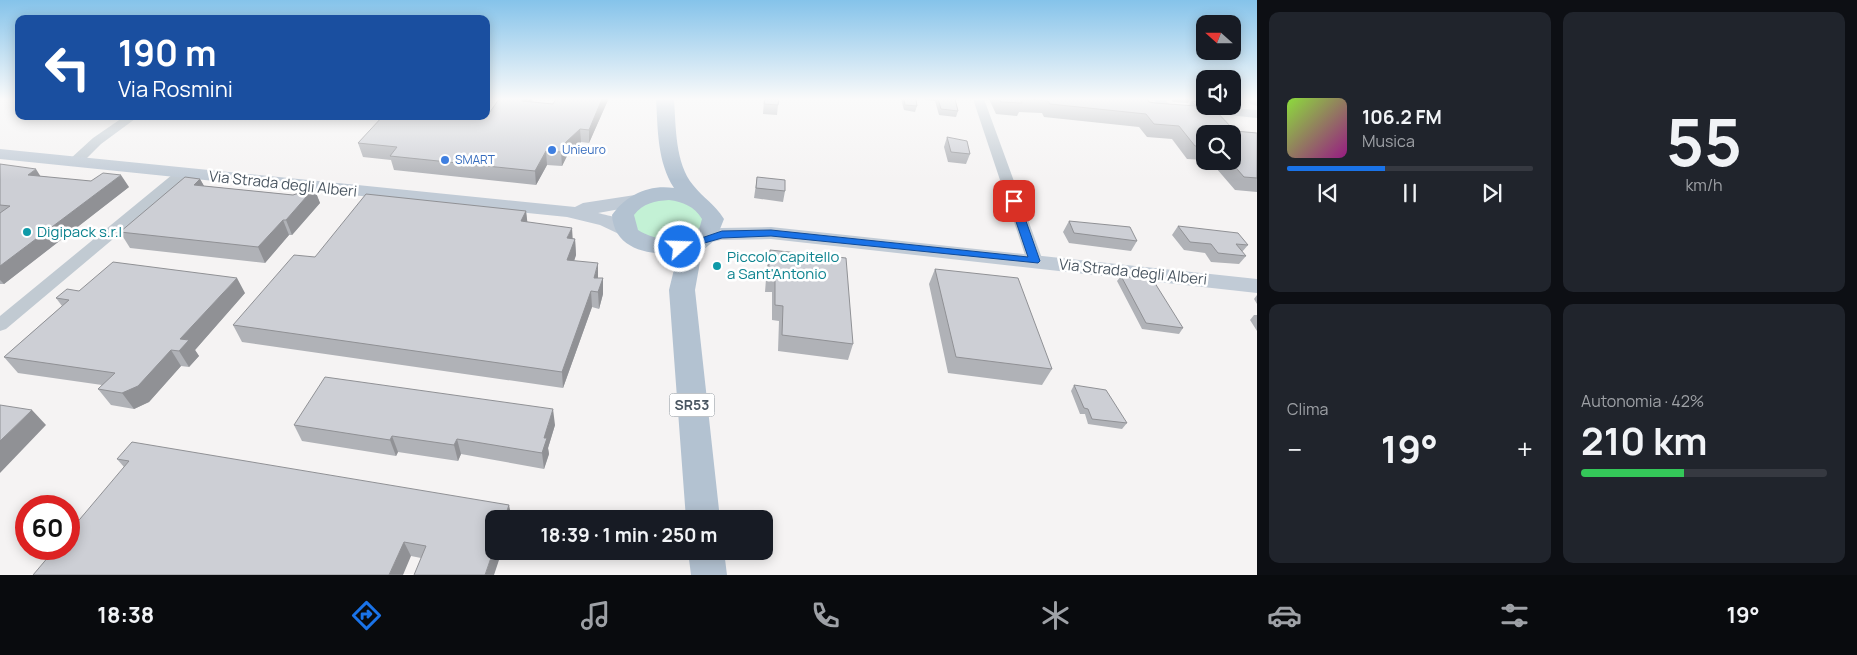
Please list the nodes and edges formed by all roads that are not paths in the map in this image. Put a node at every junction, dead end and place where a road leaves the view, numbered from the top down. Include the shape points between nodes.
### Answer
1 (119, 126) edge
2 (668, 126) edge
3 (987, 126) edge
4 (0, 154) edge
5 (671, 160) junction
6 (75, 162) junction
7 (183, 173) junction
8 (642, 198) junction
9 (704, 207) junction
10 (567, 211) junction
11 (626, 230) junction
12 (771, 233) junction
13 (700, 240) junction
14 (650, 245) junction
15 (1035, 261) junction
16 (1257, 286) edge
17 (682, 290) junction
18 (4, 319) edge
19 (702, 510) edge
20 (707, 560) edge
21 (709, 575) edge

1 - 6 street
2 - 5 main road
3 - 15 street
4 - 6 main road, Via Strada degli Alberi
5 - 8 main road via 659,185
5 - 9 main road via 684,190
6 - 7 main road, Via Strada degli Alberi
7 - 10 main road, Via Strada degli Alberi
7 - 18 street
8 - 9 main road via 673,194
8 - 10 main road, Via Strada degli Alberi via 604,208
8 - 11 main road via 623,215
9 - 12 main road, Via Strada degli Alberi via 733,223
9 - 13 main road via 711,229
10 - 11 main road, Via Strada degli Alberi via 607,220
11 - 14 main road via 637,240
12 - 13 main road, Via Strada degli Alberi via 722,234
12 - 15 main road, Via Strada degli Alberi
13 - 14 main road via 671,248
13 - 17 main road, SR53 via 690,251
14 - 17 main road, SR53 via 672,271
15 - 16 main road, Via Strada degli Alberi
17 - 19 main road, SR53
20 - 21 main road

